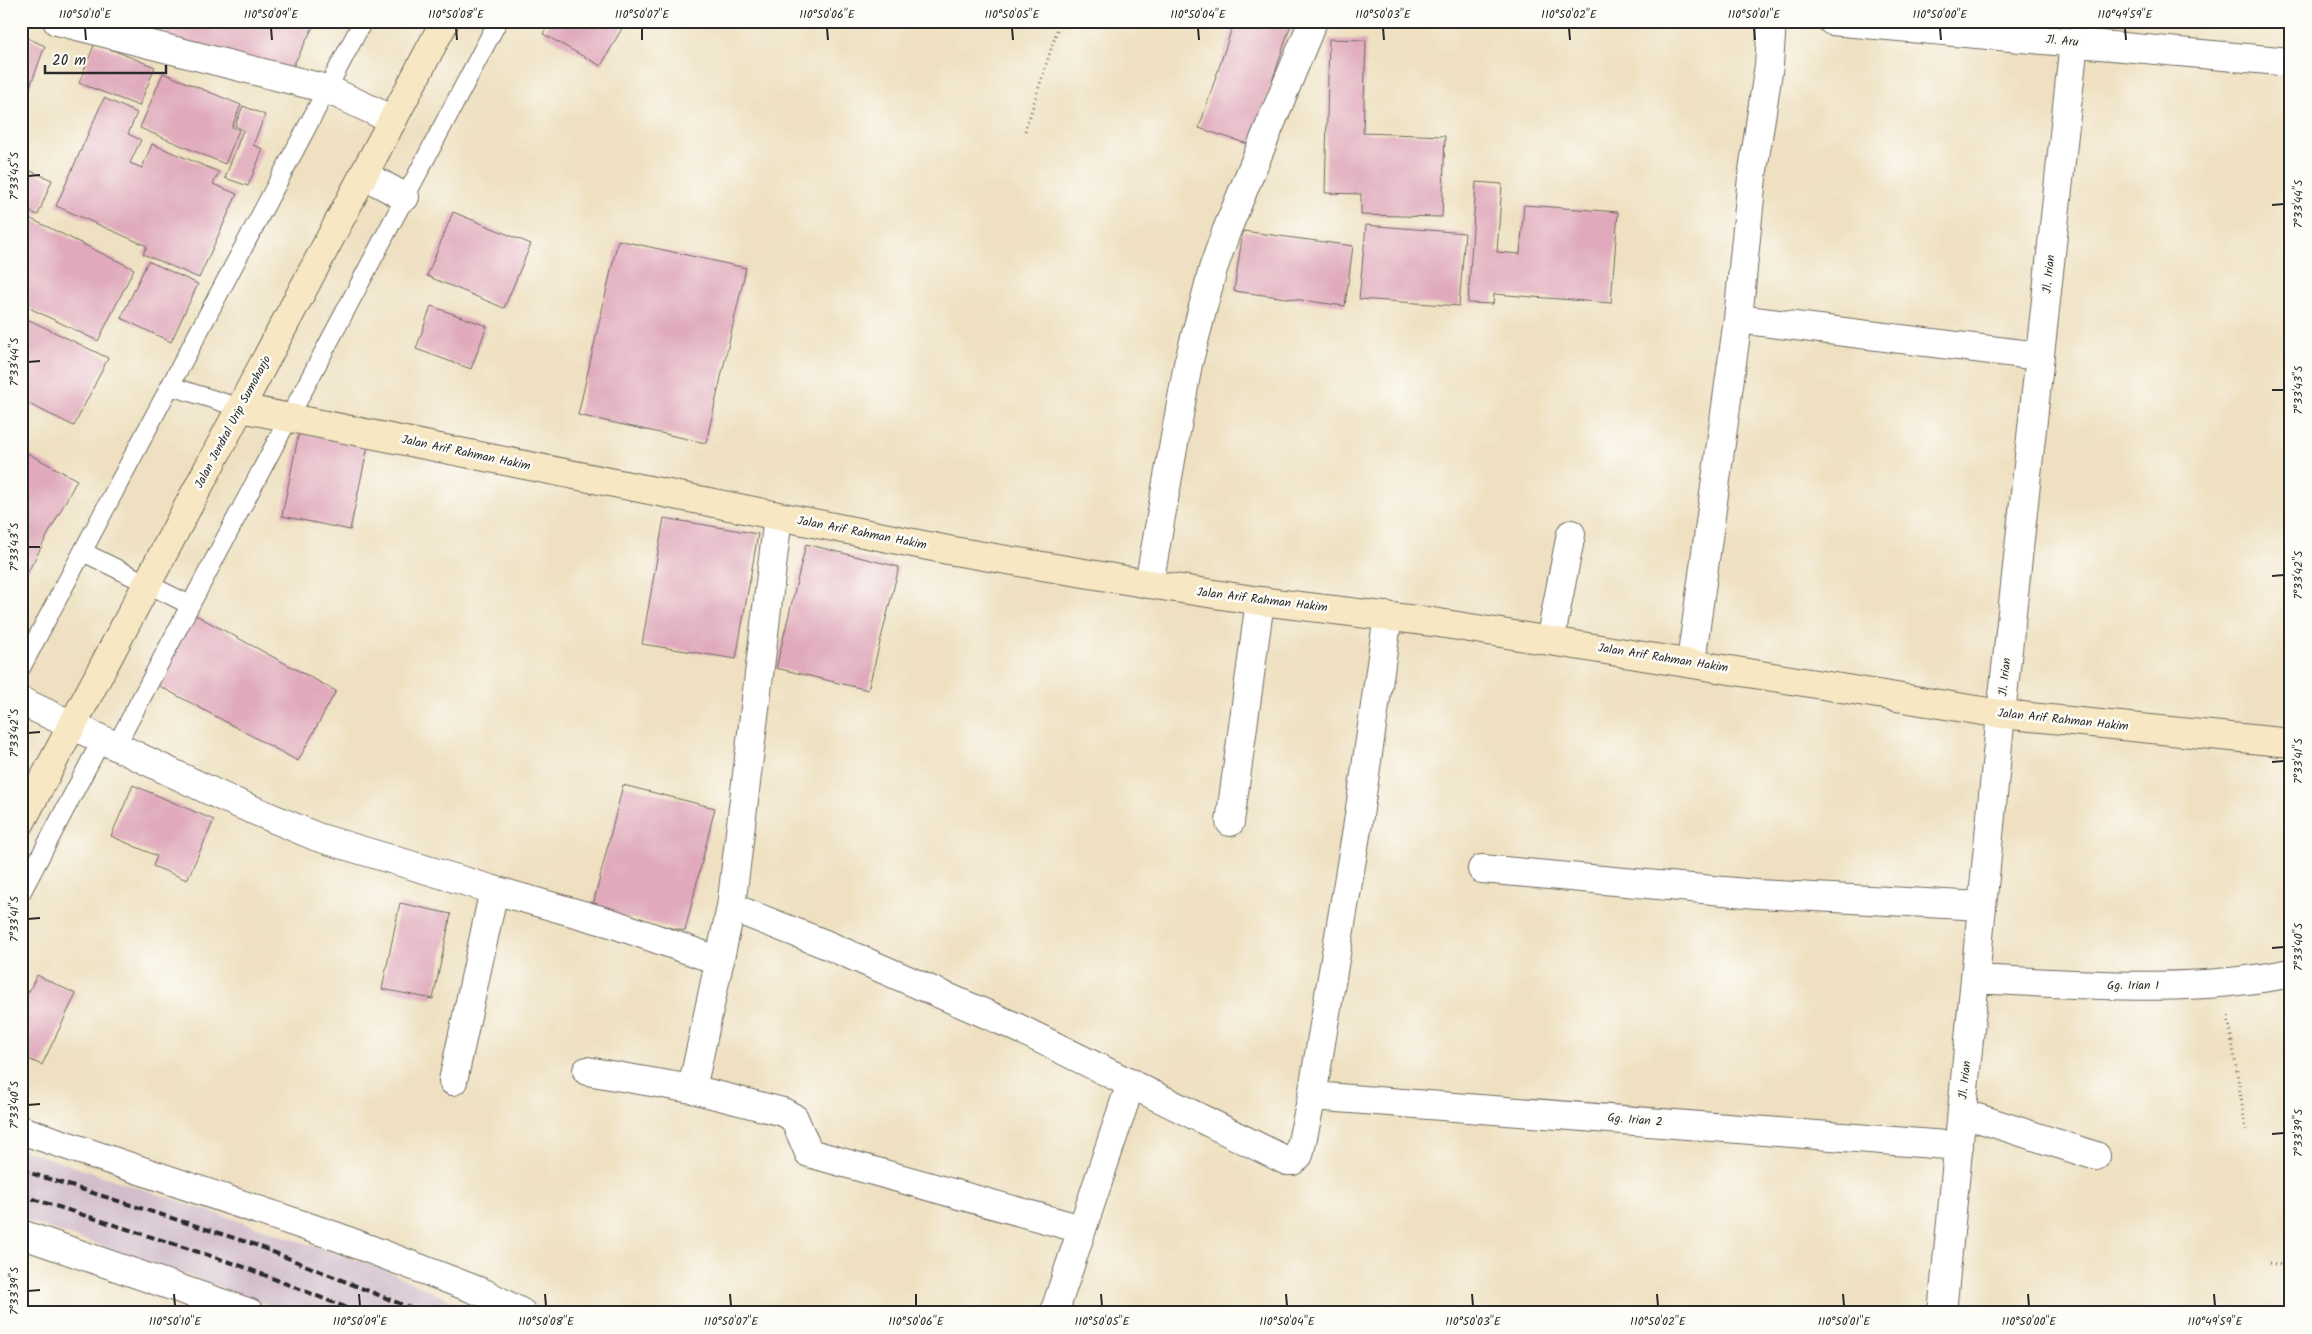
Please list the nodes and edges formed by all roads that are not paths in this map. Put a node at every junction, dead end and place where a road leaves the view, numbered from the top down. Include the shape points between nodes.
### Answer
1 (57, 21) edge
2 (363, 21) edge
3 (445, 21) edge
4 (498, 21) edge
5 (1313, 21) edge
6 (1772, 21) edge
7 (1832, 21) edge
8 (1903, 24) edge
9 (2074, 42) junction
10 (2291, 62) edge
11 (327, 89) junction
12 (393, 120) junction
13 (364, 175) junction
14 (405, 197) junction
15 (1738, 319) junction
16 (2040, 356) junction
17 (170, 386) junction
18 (241, 408) junction
19 (290, 416) junction
20 (778, 517) junction
21 (1572, 534) dead end
22 (83, 552) junction
23 (148, 584) junction
24 (1149, 584) junction
25 (1260, 601) junction
26 (190, 605) junction
27 (1388, 616) junction
28 (1550, 641) junction
29 (1691, 662) junction
30 (21, 668) edge
31 (21, 702) edge
32 (2001, 714) junction
33 (73, 725) junction
34 (109, 742) junction
35 (2291, 743) edge
36 (21, 822) edge
37 (1230, 822) dead end
38 (1482, 869) dead end
39 (494, 890) junction
40 (21, 893) edge
41 (1982, 906) junction
42 (731, 907) junction
43 (720, 961) junction
44 (2291, 973) edge
45 (1975, 979) junction
46 (587, 1071) dead end
47 (453, 1081) dead end
48 (1131, 1083) junction
49 (692, 1089) junction
50 (1312, 1096) junction
51 (1962, 1113) junction
52 (21, 1130) edge
53 (1959, 1146) junction
54 (2096, 1156) dead end
55 (1081, 1229) junction
56 (21, 1234) edge
57 (250, 1313) edge
58 (522, 1313) edge
59 (1054, 1313) edge
60 (1942, 1313) edge

1 - 11 street
2 - 11 lane
3 - 12 main road, Jalan Jendral Urip Sumoharjo
4 - 14 lane
5 - 24 street via 1213,270 1188,364
6 - 15 street
7 - 8 street, Jl. Aru
8 - 9 street, Jl. Aru
9 - 10 street, Jl. Aru
9 - 16 street, Jl. Irian
11 - 12 street
11 - 17 lane
12 - 13 main road, Jalan Jendral Urip Sumoharjo
13 - 14 street
13 - 18 main road, Jalan Jendral Urip Sumoharjo
14 - 19 lane
15 - 16 street
15 - 29 street
16 - 32 street, Jl. Irian
17 - 18 lane
17 - 22 lane
18 - 19 main road, Jalan Arif Rahman Hakim
18 - 23 main road, Jalan Jendral Urip Sumoharjo
19 - 20 main road, Jalan Arif Rahman Hakim
19 - 26 lane
20 - 24 main road, Jalan Arif Rahman Hakim
20 - 42 street
21 - 28 street
22 - 23 lane
22 - 30 lane
23 - 26 lane
23 - 33 main road, Jalan Jendral Urip Sumoharjo
24 - 25 main road, Jalan Arif Rahman Hakim
25 - 27 main road, Jalan Arif Rahman Hakim
25 - 37 street
26 - 34 lane
27 - 28 main road, Jalan Arif Rahman Hakim
27 - 50 street via 1357,829
28 - 29 main road, Jalan Arif Rahman Hakim
29 - 32 main road, Jalan Arif Rahman Hakim
31 - 33 street
32 - 35 main road, Jalan Arif Rahman Hakim
32 - 41 street, Jl. Irian
33 - 34 street
33 - 36 main road, Jalan Jendral Urip Sumoharjo
34 - 39 street via 225,798 318,836
34 - 40 lane
38 - 41 street via 1757,894
39 - 43 street via 611,923
39 - 47 street
41 - 45 street, Jl. Irian
42 - 43 street
42 - 48 street via 1016,1026
43 - 49 street
44 - 45 street, Gg. Irian 1 via 2223,984 2105,985
45 - 51 street, Jl. Irian
46 - 49 street
48 - 50 street via 1288,1161 1299,1155
48 - 55 street
49 - 55 street via 791,1116 809,1153
50 - 53 street, Gg. Irian 2
51 - 53 street, Jl. Irian
51 - 54 street
52 - 58 street via 338,1237 484,1293
53 - 60 street, Jl. Irian
55 - 59 street
56 - 57 street

